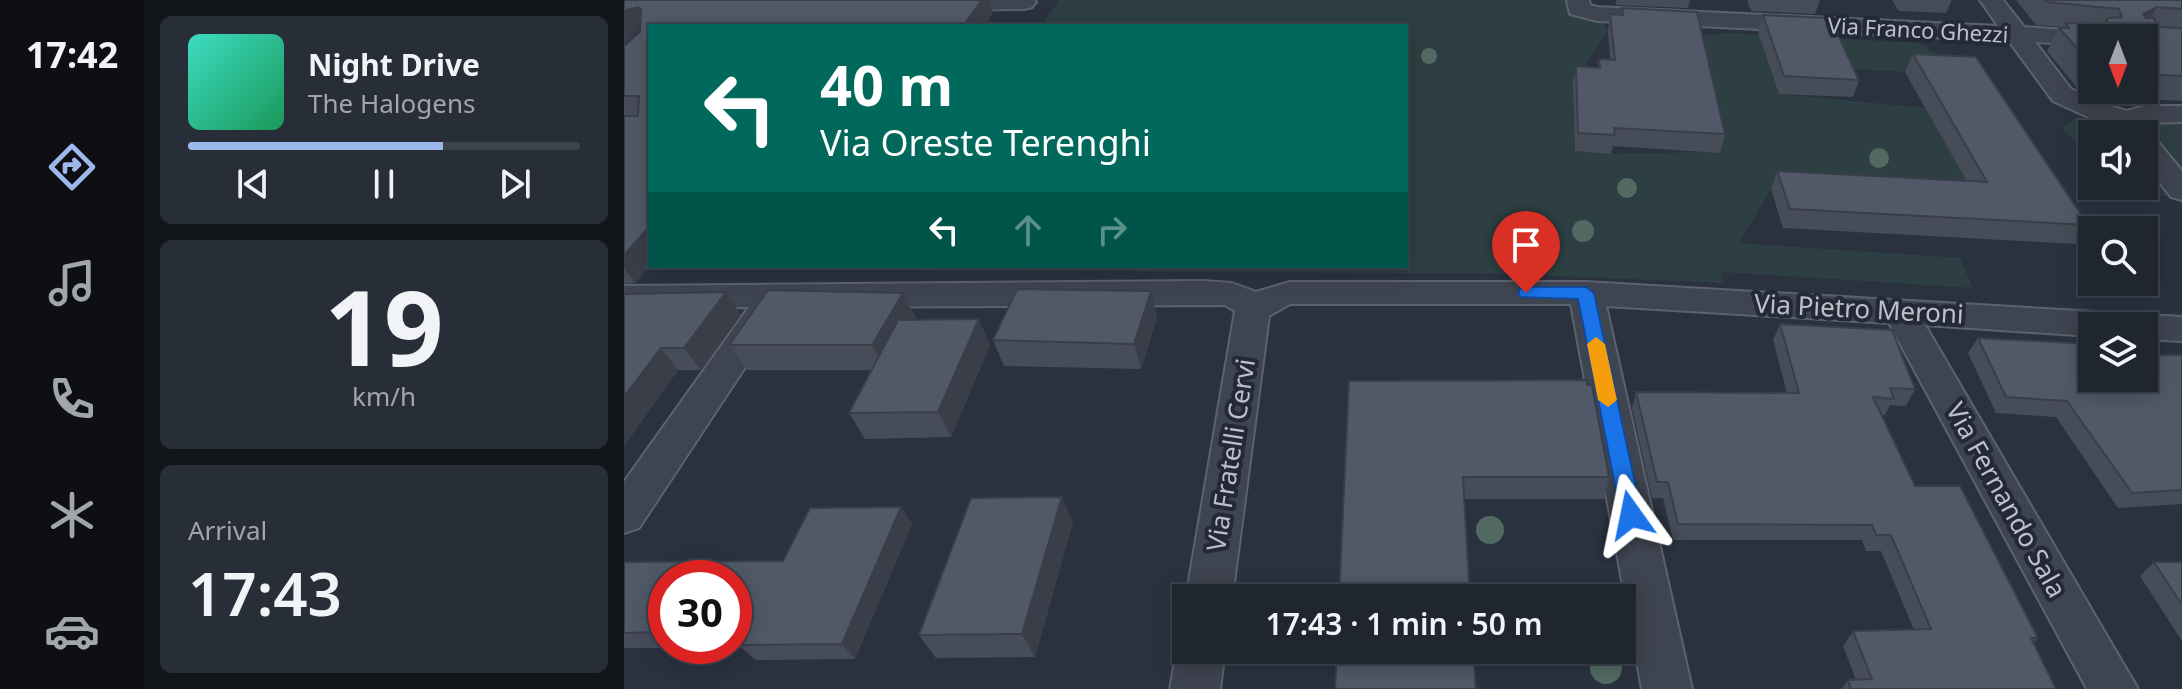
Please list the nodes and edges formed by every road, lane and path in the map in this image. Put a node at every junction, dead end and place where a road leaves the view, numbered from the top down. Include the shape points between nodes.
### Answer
1 (1991, 0) edge
2 (1024, 1) edge
3 (915, 3) edge
4 (1587, 7) edge
5 (1009, 24) edge
6 (2016, 35) junction
7 (2078, 37) edge
8 (2182, 114) edge
9 (2114, 120) edge
10 (2141, 120) edge
11 (2158, 160) edge
12 (2182, 191) edge
13 (867, 268) edge
14 (1586, 293) junction
15 (624, 297) edge
16 (775, 297) junction
17 (850, 297) junction
18 (1899, 310) junction
19 (1252, 311) junction
20 (2078, 322) edge
21 (2158, 328) edge
22 (2182, 329) edge
23 (624, 515) edge
24 (1211, 584) edge
25 (1199, 664) edge
26 (1195, 689) edge
27 (1667, 689) edge
28 (2113, 689) edge

1 - 6 street
2 - 3 street
2 - 5 street
4 - 6 street, Via Franco Ghezzi
6 - 7 street, Via Franco Ghezzi
6 - 9 street via 2062,95
8 - 10 street via 2144,114
11 - 12 street
13 - 17 street
14 - 18 street, Via Pietro Meroni
14 - 19 street, Via Pietro Meroni via 1290,293 1272,297
14 - 27 street
15 - 16 street
16 - 17 street
16 - 23 street
17 - 19 street via 1203,292 1231,294 1245,300
18 - 20 street, Via Pietro Meroni
18 - 28 street, Via Fernando Sala
19 - 24 street, Via Fratelli Cervi
21 - 22 street
25 - 26 street

